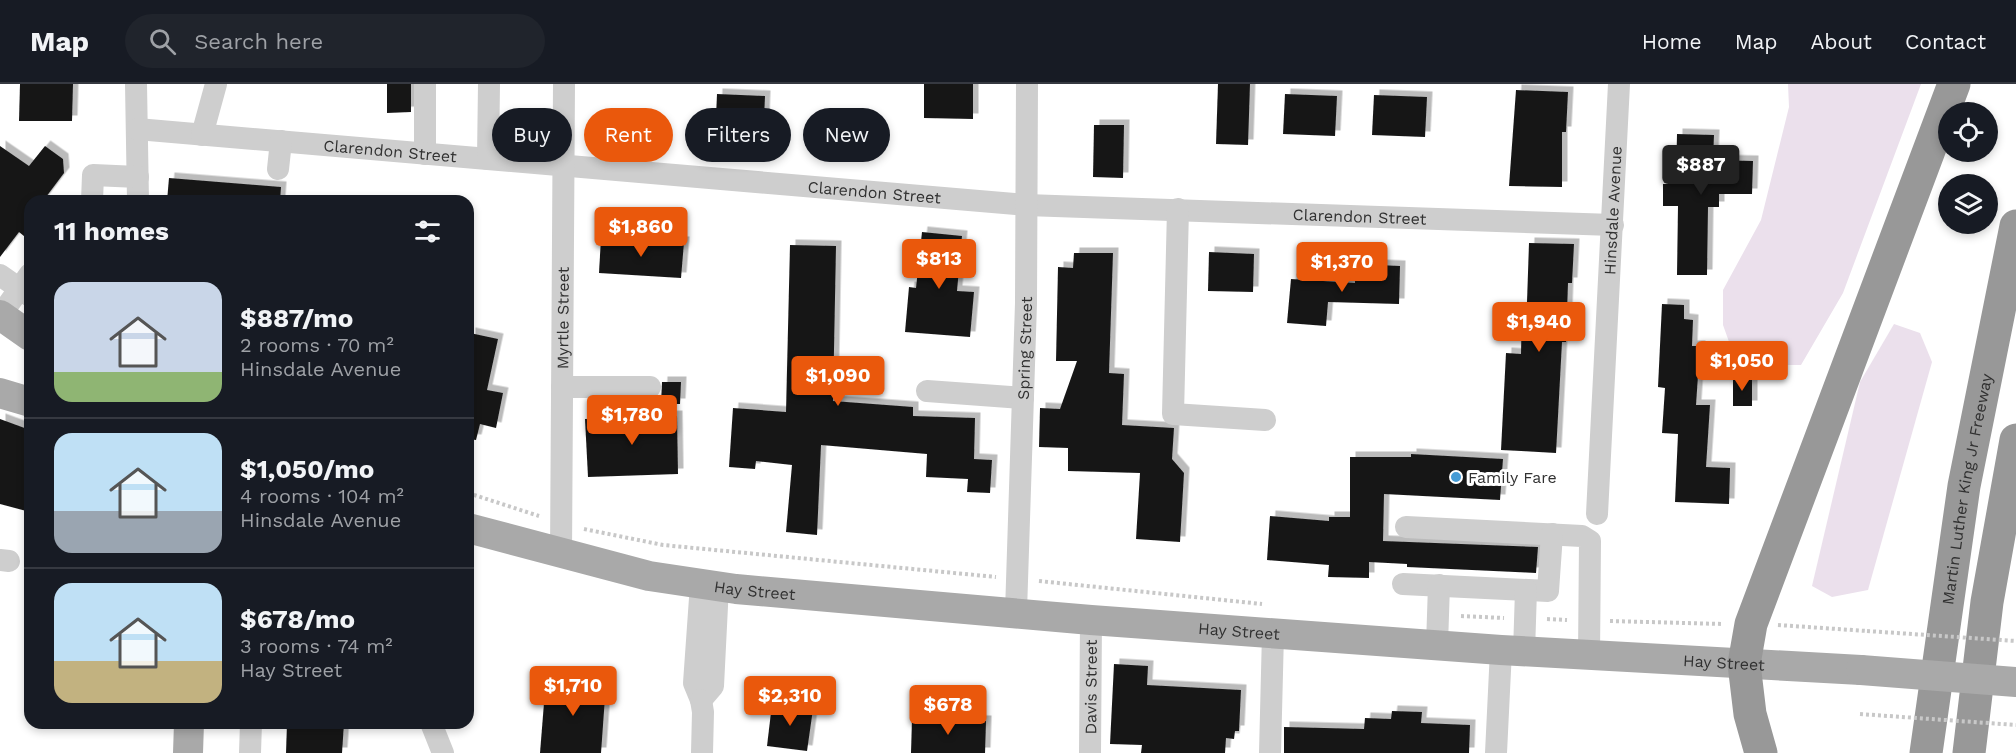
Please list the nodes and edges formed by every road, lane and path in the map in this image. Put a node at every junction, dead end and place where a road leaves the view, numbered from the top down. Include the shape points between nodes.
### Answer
1 (136, 84) edge
2 (216, 84) edge
3 (425, 84) edge
4 (489, 84) edge
5 (564, 84) edge
6 (1027, 84) edge
7 (1619, 84) edge
8 (1954, 84) edge
9 (137, 129) junction
10 (202, 135) junction
11 (281, 141) junction
12 (425, 154) junction
13 (488, 159) junction
14 (564, 165) junction
15 (278, 169) dead end
16 (138, 177) junction
17 (92, 195) edge
18 (138, 195) edge
19 (1026, 205) junction
20 (1178, 210) junction
21 (1613, 225) junction
22 (2016, 226) edge
23 (0, 275) edge
24 (24, 285) edge
25 (24, 289) edge
26 (0, 316) edge
27 (24, 332) edge
28 (562, 387) junction
29 (650, 387) dead end
30 (927, 391) dead end
31 (0, 393) edge
32 (1023, 398) junction
33 (24, 400) edge
34 (1265, 420) dead end
35 (2016, 440) edge
36 (474, 495) edge
37 (1597, 514) dead end
38 (562, 524) junction
39 (1406, 527) dead end
40 (474, 530) edge
41 (1552, 534) junction
42 (561, 554) junction
43 (1017, 579) junction
44 (1403, 584) dead end
45 (709, 585) junction
46 (1439, 585) junction
47 (1526, 590) junction
48 (1267, 604) dead end
49 (1016, 612) junction
50 (1438, 616) junction
51 (1525, 618) junction
52 (1090, 620) junction
53 (1591, 621) junction
54 (1751, 624) junction
55 (1273, 633) junction
56 (2016, 641) edge
57 (1437, 645) junction
58 (1513, 651) junction
59 (1589, 656) junction
60 (1744, 664) junction
61 (2016, 682) edge
62 (1860, 714) dead end
63 (2016, 725) edge
64 (189, 729) edge
65 (251, 729) edge
66 (433, 729) edge
67 (188, 753) edge
68 (250, 753) edge
69 (442, 753) edge
70 (702, 753) edge
71 (1090, 753) edge
72 (1269, 753) edge
73 (1496, 753) edge
74 (1761, 753) edge
75 (1926, 753) edge
76 (1969, 753) edge

1 - 9 street
2 - 10 street
3 - 12 street
4 - 13 street
5 - 14 street, Myrtle Street
6 - 19 street, Spring Street
7 - 21 street, Hinsdale Avenue
8 - 54 highway
9 - 10 street, Clarendon Street
9 - 16 street
10 - 11 street, Clarendon Street
11 - 12 street, Clarendon Street
11 - 15 street
12 - 13 street, Clarendon Street
13 - 14 street, Clarendon Street
14 - 19 street, Clarendon Street
14 - 28 street, Myrtle Street
16 - 17 street via 93,175
16 - 18 street
19 - 20 street, Clarendon Street
19 - 32 street, Spring Street
20 - 21 street, Clarendon Street
20 - 34 street via 1173,414
21 - 37 street, Hinsdale Avenue
22 - 75 highway, Martin Luther King Jr Freeway via 1964,486
23 - 24 street
25 - 26 street
26 - 27 main road
28 - 29 street
28 - 38 street, Myrtle Street
30 - 32 street
31 - 33 main road
32 - 43 street, Spring Street
35 - 76 highway via 1987,602
36 - 38 path
38 - 42 street, Myrtle Street
38 - 43 path via 663,545
39 - 41 street
40 - 42 main road, Hay Street
41 - 47 street via 1548,591
41 - 53 street via 1582,536 1590,542
42 - 45 main road, Hay Street via 649,576
43 - 48 path
43 - 49 street, Spring Street
44 - 46 street
45 - 49 main road, Hay Street
45 - 70 street via 694,683 703,712
46 - 47 street
46 - 50 street
47 - 51 street
49 - 52 main road, Hay Street
50 - 51 path
50 - 57 street
51 - 53 path
51 - 58 street
52 - 55 main road, Hay Street
52 - 71 street, Davis Street
53 - 54 path
53 - 59 street
54 - 56 path, bridge
54 - 60 highway
55 - 57 main road, Hay Street
55 - 72 street
57 - 58 main road, Hay Street
58 - 59 main road, Hay Street
58 - 73 street
59 - 60 main road, Hay Street
60 - 61 main road, Hay Street, bridge
60 - 74 highway via 1750,714
62 - 63 path, bridge
64 - 67 main road
65 - 68 street
66 - 69 street

